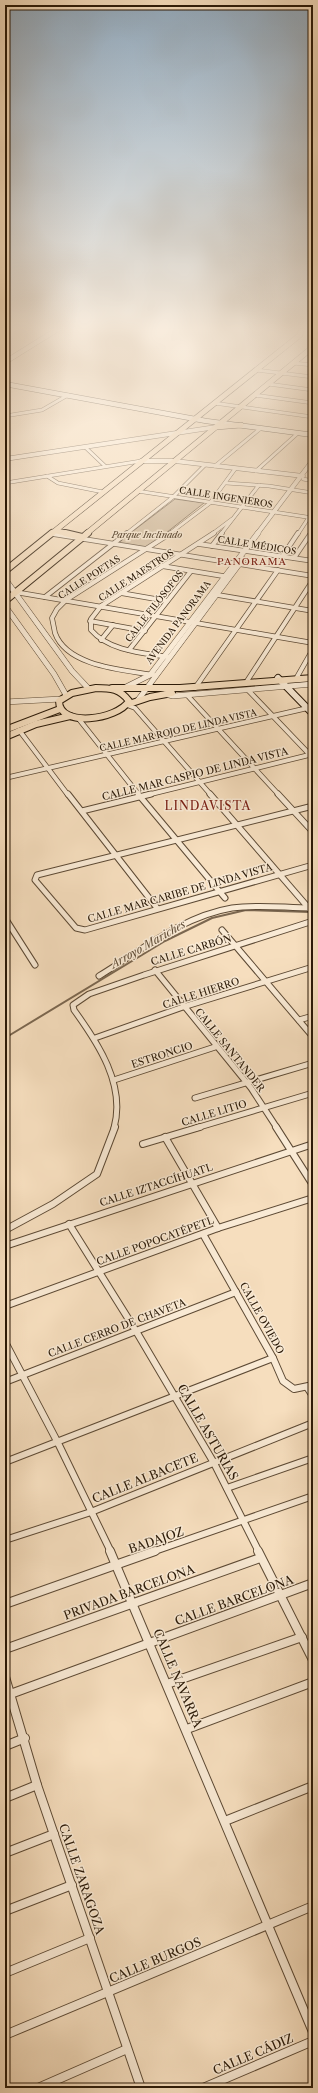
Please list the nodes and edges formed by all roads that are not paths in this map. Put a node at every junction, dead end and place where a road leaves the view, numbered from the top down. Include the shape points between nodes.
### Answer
1 (216, 427) junction
2 (219, 427) edge
3 (256, 427) edge
4 (263, 427) edge
5 (183, 428) joint
6 (261, 428) junction
7 (177, 433) junction
8 (298, 433) junction
9 (313, 434) edge
10 (85, 447) junction
11 (7, 457) edge
12 (313, 460) edge
13 (139, 461) junction
14 (170, 462) junction
15 (106, 466) junction
16 (204, 466) junction
17 (215, 466) junction
18 (313, 466) edge
19 (234, 471) junction
20 (256, 471) junction
21 (47, 476) junction
22 (301, 477) junction
23 (313, 478) edge
24 (313, 481) edge
25 (5, 483) edge
26 (226, 483) junction
27 (259, 485) junction
28 (292, 490) junction
29 (137, 491) junction
30 (103, 492) junction
31 (313, 492) edge
32 (174, 497) junction
33 (210, 503) junction
34 (242, 508) junction
35 (313, 511) edge
36 (275, 513) junction
37 (311, 518) edge
38 (232, 519) junction
39 (313, 530) edge
40 (55, 533) junction
41 (80, 538) junction
42 (199, 544) junction
43 (112, 545) junction
44 (212, 546) junction
45 (146, 550) junction
46 (246, 551) junction
47 (180, 556) junction
48 (282, 556) junction
49 (294, 558) junction
50 (313, 561) edge
51 (236, 564) junction
52 (162, 566) junction
53 (278, 570) junction
54 (5, 571) edge
55 (191, 571) junction
56 (224, 576) junction
57 (313, 576) edge
58 (230, 577) junction
59 (5, 579) edge
60 (313, 580) edge
61 (15, 592) junction
62 (121, 593) junction
63 (214, 594) junction
64 (45, 597) junction
65 (66, 600) junction
66 (5, 601) edge
67 (167, 601) junction
68 (255, 601) junction
69 (5, 606) edge
70 (101, 606) junction
71 (295, 607) junction
72 (313, 611) edge
73 (156, 615) junction
74 (90, 621) junction
75 (190, 622) junction
76 (196, 622) junction
77 (113, 625) junction
78 (235, 629) junction
79 (145, 631) junction
80 (275, 636) junction
81 (101, 640) junction
82 (313, 643) edge
83 (313, 649) edge
84 (129, 650) junction
85 (167, 657) junction
86 (153, 675) junction
87 (297, 677) junction
88 (313, 678) edge
89 (247, 681) junction
90 (284, 682) junction
91 (313, 684) edge
92 (148, 686) junction
93 (205, 687) junction
94 (88, 688) junction
95 (112, 688) junction
96 (122, 688) junction
97 (195, 688) junction
98 (248, 690) junction
99 (165, 691) junction
100 (187, 695) junction
101 (64, 697) junction
102 (138, 700) junction
103 (5, 702) edge
104 (128, 704) junction
105 (311, 708) edge
106 (60, 709) junction
107 (313, 714) edge
108 (74, 717) junction
109 (272, 717) junction
110 (218, 729) junction
111 (5, 730) edge
112 (19, 730) junction
113 (5, 737) edge
114 (163, 742) junction
115 (108, 754) junction
116 (312, 756) edge
117 (47, 768) junction
118 (255, 768) junction
119 (5, 778) edge
120 (199, 781) junction
121 (140, 796) junction
122 (313, 806) edge
123 (82, 811) junction
124 (294, 811) junction
125 (237, 825) junction
126 (313, 832) edge
127 (176, 840) junction
128 (114, 855) junction
129 (313, 865) edge
130 (279, 874) junction
131 (219, 891) junction
132 (225, 898) dead end
133 (157, 908) junction
134 (311, 910) edge
135 (5, 918) edge
136 (313, 921) edge
137 (222, 930) dead end
138 (235, 946) junction
139 (35, 965) dead end
140 (313, 967) edge
141 (155, 970) junction
142 (99, 976) dead end
143 (267, 981) junction
144 (183, 1007) junction
145 (313, 1016) edge
146 (299, 1020) junction
147 (313, 1037) edge
148 (95, 1038) junction
149 (215, 1047) junction
150 (313, 1063) edge
151 (114, 1080) junction
152 (246, 1083) junction
153 (313, 1093) edge
154 (195, 1098) dead end
155 (264, 1108) junction
156 (165, 1137) junction
157 (143, 1144) dead end
158 (313, 1144) edge
159 (290, 1151) junction
160 (191, 1184) junction
161 (313, 1185) edge
162 (313, 1198) edge
163 (68, 1224) junction
164 (218, 1228) junction
165 (5, 1230) edge
166 (203, 1234) junction
167 (5, 1246) edge
168 (99, 1272) junction
169 (236, 1292) junction
170 (5, 1306) edge
171 (136, 1331) junction
172 (5, 1342) edge
173 (273, 1358) junction
174 (23, 1375) junction
175 (5, 1382) edge
176 (310, 1386) edge
177 (174, 1395) junction
178 (313, 1396) edge
179 (313, 1423) edge
180 (58, 1443) junction
181 (313, 1458) edge
182 (5, 1462) edge
183 (214, 1463) junction
184 (227, 1488) junction
185 (313, 1496) edge
186 (91, 1512) junction
187 (243, 1521) junction
188 (5, 1540) edge
189 (260, 1558) junction
190 (117, 1565) junction
191 (313, 1583) edge
192 (280, 1596) junction
193 (133, 1603) junction
194 (5, 1604) edge
195 (302, 1638) junction
196 (151, 1643) junction
197 (5, 1649) edge
198 (313, 1660) edge
199 (5, 1677) edge
200 (313, 1682) edge
201 (167, 1684) junction
202 (8, 1695) edge
203 (187, 1729) junction
204 (25, 1738) junction
205 (5, 1746) edge
206 (37, 1785) junction
207 (313, 1786) edge
208 (5, 1798) edge
209 (225, 1821) junction
210 (54, 1834) junction
211 (5, 1854) edge
212 (72, 1885) junction
213 (313, 1906) edge
214 (5, 1911) edge
215 (267, 1926) junction
216 (90, 1938) junction
217 (5, 1973) edge
218 (109, 1992) junction
219 (313, 2032) edge
220 (5, 2035) edge
221 (313, 2041) edge
222 (127, 2049) junction
223 (38, 2088) edge
224 (141, 2088) edge
225 (203, 2088) edge

1 - 2 main road
1 - 7 street
1 - 14 main road
3 - 6 main road
4 - 9 main road
5 - 7 main road
5 - 11 street
6 - 8 main road
6 - 17 street
7 - 10 street
7 - 13 main road
8 - 9 main road
8 - 20 street
10 - 11 street
10 - 15 street
12 - 22 street, AVENIDA PANORAMA
13 - 14 street
13 - 15 street
13 - 30 main road
14 - 16 street
14 - 29 main road
15 - 21 street
16 - 17 street
16 - 19 street
16 - 32 street
17 - 19 street
18 - 22 street, AVENIDA PANORAMA
19 - 20 street
19 - 22 street
19 - 26 street, CALLE POETAS
20 - 22 street
21 - 25 street
21 - 30 street via 58,483
22 - 23 street
22 - 24 street
22 - 28 street, AVENIDA PANORAMA
26 - 27 street
26 - 33 street, CALLE POETAS
27 - 28 street
27 - 34 street, CALLE MAESTROS
28 - 31 street
28 - 36 street, AVENIDA PANORAMA
29 - 32 street, CALLE INGENIEROS
29 - 41 main road
30 - 40 main road
32 - 33 street, CALLE INGENIEROS
32 - 43 street
33 - 34 street, CALLE INGENIEROS
33 - 45 street, CALLE POETAS
34 - 36 street, CALLE INGENIEROS
34 - 38 street, CALLE MAESTROS
35 - 37 street
36 - 37 street, CALLE INGENIEROS
36 - 46 street, AVENIDA PANORAMA
37 - 48 street
38 - 42 street, CALLE MAESTROS
38 - 44 street, CALLE MAESTROS
39 - 49 street
40 - 41 main road
40 - 54 main road
41 - 43 street
41 - 61 main road
42 - 44 street, CALLE MÉDICOS
42 - 47 street, CALLE MAESTROS
43 - 45 street
43 - 64 street
44 - 46 street, CALLE MÉDICOS
45 - 47 street
45 - 65 street, CALLE POETAS
46 - 48 street, CALLE MÉDICOS
46 - 51 street, AVENIDA PANORAMA
47 - 51 street
47 - 52 street, CALLE MAESTROS
48 - 49 street, CALLE MÉDICOS
49 - 50 street, CALLE MÉDICOS
51 - 53 street
51 - 56 street, AVENIDA PANORAMA
51 - 58 street, AVENIDA PANORAMA
52 - 55 street
52 - 62 street, CALLE MAESTROS
53 - 57 street
53 - 68 street
55 - 56 street
55 - 67 street, CALLE FILÓSOFOS
56 - 58 street
56 - 63 street, AVENIDA PANORAMA
58 - 63 street, AVENIDA PANORAMA
59 - 61 street
60 - 71 street
61 - 64 street
61 - 66 main road
61 - 94 street via 72,671
62 - 67 street
62 - 70 street, CALLE MAESTROS
63 - 68 street
63 - 75 street, AVENIDA PANORAMA
63 - 76 street, AVENIDA PANORAMA
64 - 65 street
65 - 70 street
65 - 86 street, CALLE POETAS via 55,612 53,624 58,640 68,650 99,665
67 - 73 street, CALLE FILÓSOFOS
68 - 71 street
68 - 78 street
69 - 101 street via 54,674
70 - 73 street
70 - 74 street, CALLE MAESTROS
71 - 72 street
71 - 80 street
73 - 75 street
73 - 79 street, CALLE FILÓSOFOS
74 - 77 street
74 - 81 street via 91,630
75 - 76 street
75 - 85 street, AVENIDA PANORAMA
76 - 78 street
76 - 85 street, AVENIDA PANORAMA
77 - 79 street
77 - 81 street
78 - 80 street
78 - 97 street
79 - 84 street, CALLE FILÓSOFOS
80 - 82 street
80 - 89 street
81 - 84 street
83 - 87 street
84 - 85 street
85 - 86 street, AVENIDA PANORAMA
86 - 92 street, AVENIDA PANORAMA
86 - 96 street, AVENIDA PANORAMA
87 - 88 street
87 - 90 street
88 - 90 main road
89 - 90 street
89 - 93 street via 216,683
90 - 91 street
90 - 93 main road
90 - 98 street
90 - 99 main road
90 - 105 main road
92 - 96 main road
92 - 99 main road
92 - 102 street, AVENIDA PANORAMA
93 - 97 main road
94 - 95 main road
94 - 101 main road
95 - 96 main road
95 - 104 main road via 128,698
97 - 99 main road
98 - 100 street
98 - 109 street
99 - 100 street via 170,696
99 - 102 main road
100 - 110 street
101 - 103 street
101 - 106 main road via 59,704
102 - 104 main road
104 - 108 main road via 106,715
104 - 114 street via 135,708
105 - 107 main road
105 - 109 street, CALLE MAR ROJO DE LINDA VISTA
106 - 108 main road
106 - 111 main road
108 - 112 main road via 49,720
108 - 115 street
109 - 110 street, CALLE MAR ROJO DE LINDA VISTA
109 - 116 street
110 - 114 street, CALLE MAR ROJO DE LINDA VISTA
110 - 118 street
112 - 113 main road
112 - 117 street
114 - 115 street, CALLE MAR ROJO DE LINDA VISTA
114 - 120 street
115 - 117 street, CALLE MAR ROJO DE LINDA VISTA
115 - 121 street
116 - 118 street, CALLE MAR CASPIO DE LINDA VISTA
117 - 119 street, CALLE MAR ROJO DE LINDA VISTA
117 - 123 street
118 - 120 street, CALLE MAR CASPIO DE LINDA VISTA
118 - 124 street
120 - 121 street, CALLE MAR CASPIO DE LINDA VISTA
120 - 125 street
121 - 123 street, CALLE MAR CASPIO DE LINDA VISTA
121 - 127 street
122 - 124 street
123 - 128 street
124 - 125 street
124 - 126 street
125 - 127 street
125 - 130 street
127 - 128 street
127 - 131 street
128 - 133 street
128 - 133 street, CALLE MAR CARIBE DE LINDA VISTA via 37,875 35,880 80,930 91,929
129 - 130 street, CALLE MAR CARIBE DE LINDA VISTA
130 - 131 street, CALLE MAR CARIBE DE LINDA VISTA
130 - 134 street
131 - 132 street
131 - 133 street, CALLE MAR CARIBE DE LINDA VISTA
134 - 142 street via 247,906 210,913 164,936
135 - 139 street
136 - 138 street, CALLE CARBÓN
137 - 138 street
138 - 141 street, CALLE CARBÓN
138 - 143 street
140 - 143 street, CALLE HIERRO
141 - 144 street, CALLE SANTANDER
141 - 148 street, CALLE CARBÓN via 87,995 73,1005
143 - 144 street, CALLE HIERRO
143 - 146 street
144 - 148 street, CALLE HIERRO
144 - 149 street, CALLE SANTANDER
145 - 146 street
146 - 147 street
148 - 151 street
149 - 151 street, ESTRONCIO
149 - 152 street, CALLE SANTANDER
150 - 152 street
151 - 165 street via 117,1115 97,1174 53,1204
152 - 154 street
152 - 155 street, CALLE SANTANDER
153 - 155 street, CALLE LITIO
155 - 156 street, CALLE LITIO
155 - 159 street, CALLE SANTANDER
156 - 157 street, CALLE LITIO
156 - 160 street
158 - 159 street, CALLE IZTACCÍHUATL
159 - 160 street, CALLE IZTACCÍHUATL
159 - 161 street, CALLE SANTANDER
160 - 163 street, CALLE IZTACCÍHUATL
160 - 164 street
162 - 164 street, CALLE POPOCATÉPETL
163 - 167 street, CALLE IZTACCÍHUATL
163 - 168 street, CALLE ASTURIAS
164 - 166 street, CALLE POPOCATÉPETL
166 - 168 street, CALLE POPOCATÉPETL
166 - 169 street, CALLE OVIEDO
168 - 170 street, CALLE POPOCATÉPETL
168 - 171 street, CALLE ASTURIAS
169 - 171 street, CALLE CERRO DE CHAVETA
169 - 173 street, CALLE OVIEDO
171 - 174 street, CALLE CERRO DE CHAVETA
171 - 177 street, CALLE ASTURIAS
172 - 174 street, CALLE NAVARRA
173 - 176 street, CALLE OVIEDO via 288,1386 294,1389
173 - 177 street
174 - 175 street, CALLE CERRO DE CHAVETA
174 - 180 street, CALLE NAVARRA
176 - 178 street, CALLE OVIEDO
177 - 180 street
177 - 183 street, CALLE ASTURIAS
179 - 183 street, CALLE ALBACETE
180 - 182 street
180 - 186 street, CALLE NAVARRA
181 - 184 street
183 - 184 street, CALLE ASTURIAS
183 - 186 street, CALLE ALBACETE
184 - 187 street, CALLE ASTURIAS
185 - 187 street, BADAJOZ
186 - 188 street, CALLE ALBACETE
186 - 190 street, CALLE NAVARRA
187 - 189 street, CALLE ASTURIAS
187 - 190 street, BADAJOZ
189 - 192 street, CALLE ASTURIAS
189 - 193 street, PRIVADA BARCELONA
190 - 193 street, CALLE NAVARRA
190 - 194 street, BADAJOZ
191 - 192 street, CALLE BARCELONA
192 - 195 street, CALLE ASTURIAS
192 - 196 street, CALLE BARCELONA
193 - 196 street, CALLE NAVARRA
193 - 197 street, PRIVADA BARCELONA
195 - 198 street, CALLE ASTURIAS
195 - 201 street
196 - 201 street, CALLE NAVARRA
196 - 202 street, CALLE BARCELONA
199 - 202 street, CALLE ZARAGOZA
200 - 203 street
201 - 203 street, CALLE NAVARRA
202 - 204 street, CALLE ZARAGOZA
203 - 209 street, CALLE NAVARRA
204 - 205 street
204 - 206 street, CALLE ZARAGOZA
206 - 208 street
206 - 210 street, CALLE ZARAGOZA
207 - 209 street
209 - 215 street, CALLE NAVARRA
210 - 211 street
210 - 212 street, CALLE ZARAGOZA
212 - 214 street
212 - 216 street, CALLE ZARAGOZA
213 - 215 street, CALLE BURGOS
215 - 218 street, CALLE BURGOS
215 - 219 street, CALLE NAVARRA
216 - 217 street
216 - 218 street, CALLE ZARAGOZA
218 - 220 street, CALLE BURGOS
218 - 222 street, CALLE ZARAGOZA
221 - 225 street, CALLE CÁDIZ
222 - 223 street
222 - 224 street, CALLE ZARAGOZA

